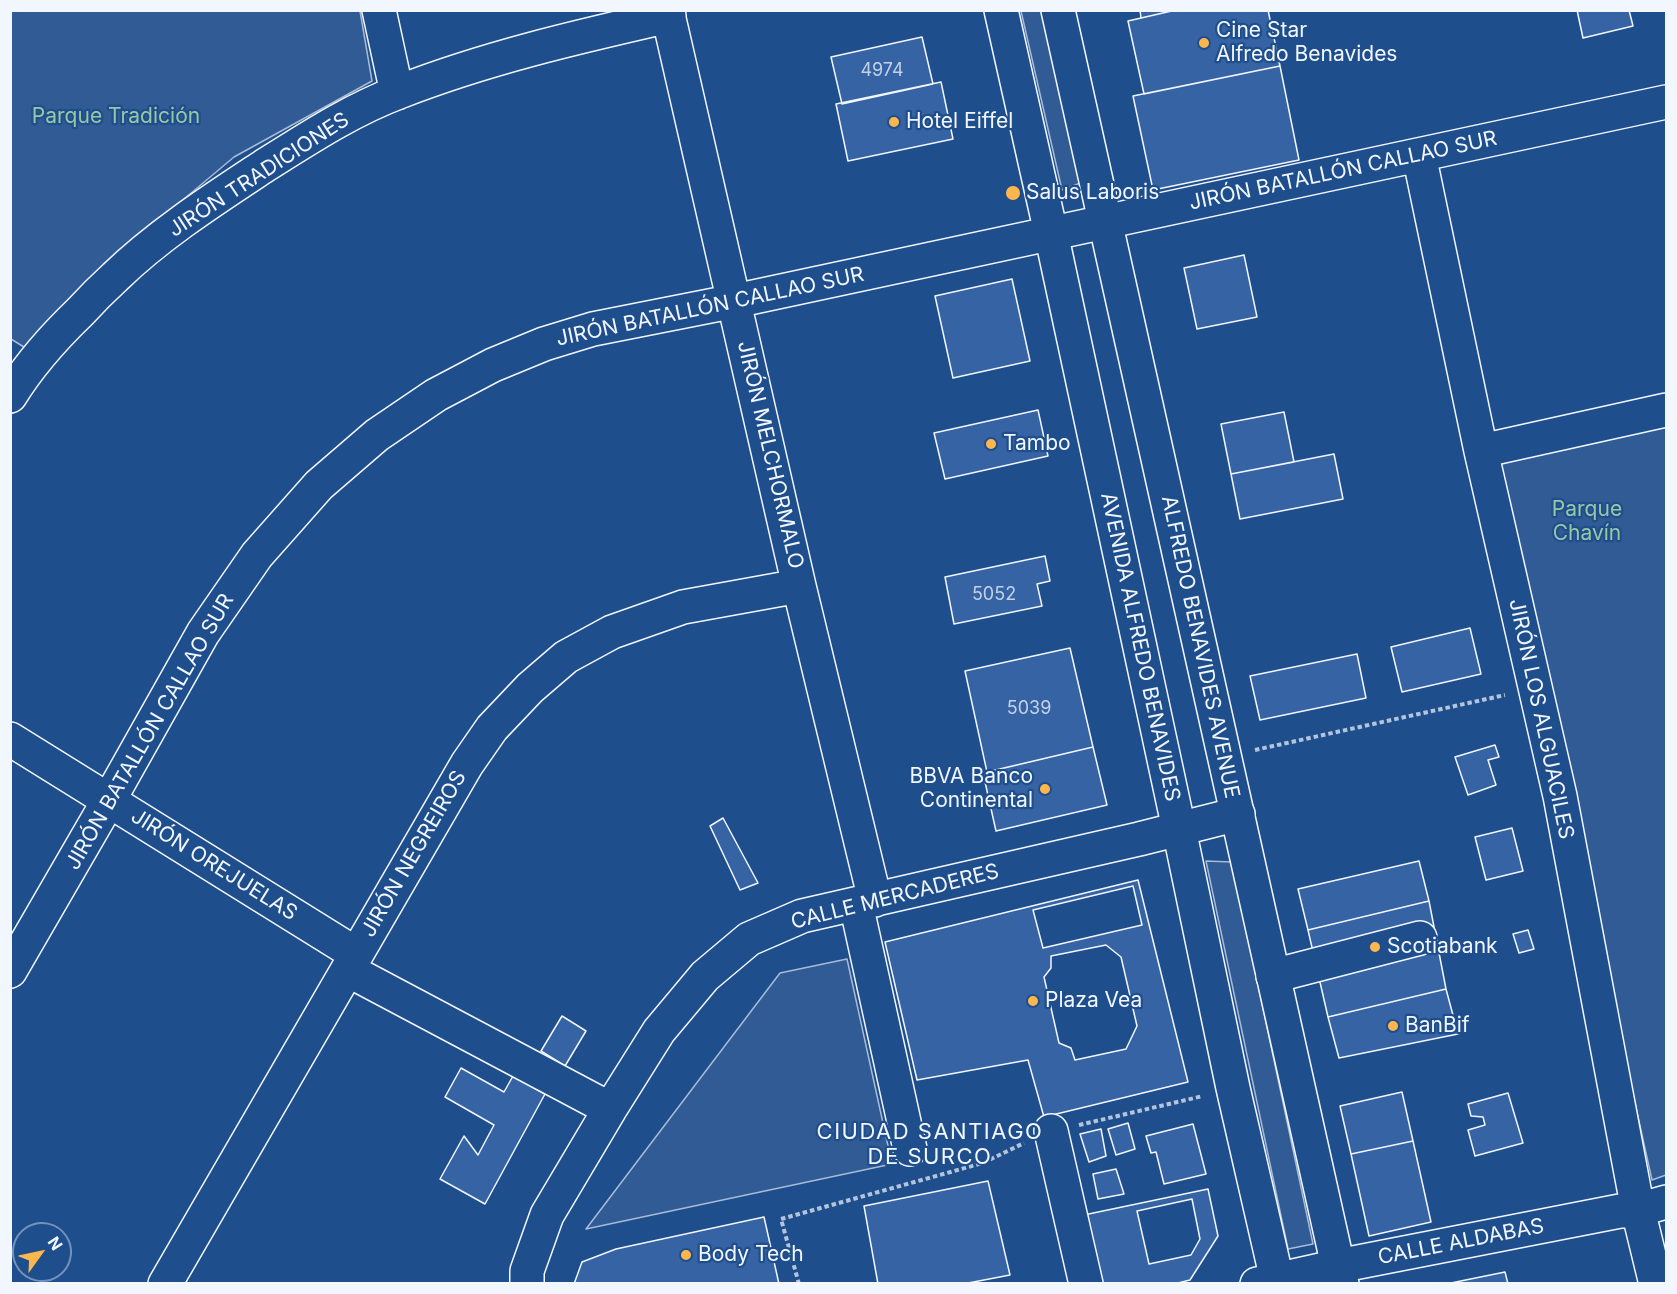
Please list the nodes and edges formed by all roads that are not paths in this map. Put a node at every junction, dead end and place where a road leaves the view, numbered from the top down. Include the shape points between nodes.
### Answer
1 (379, 10) edge
2 (1001, 10) edge
3 (1058, 10) edge
4 (668, 13) edge
5 (397, 93) junction
6 (1666, 102) edge
7 (1419, 155) junction
8 (1106, 221) junction
9 (1051, 233) junction
10 (735, 301) junction
11 (13, 386) edge
12 (1666, 410) edge
13 (1481, 452) junction
14 (799, 586) junction
15 (10, 739) edge
16 (109, 800) junction
17 (1238, 814) junction
18 (1179, 829) junction
19 (866, 902) junction
20 (1420, 938) dead end
21 (352, 962) junction
22 (10, 970) edge
23 (1273, 976) junction
24 (610, 1109) junction
25 (1052, 1131) road end
26 (910, 1149) dead end
27 (1652, 1206) edge
28 (1340, 1275) edge
29 (1270, 1282) edge
30 (165, 1284) edge
31 (527, 1284) edge
32 (1086, 1284) edge
33 (1656, 1284) edge

1 - 5 street
2 - 9 street, AVENIDA ALFREDO BENAVIDES
3 - 8 street, ALFREDO BENAVIDES AVENUE
4 - 5 street, JIRÓN TRADICIONES via 560,40
4 - 10 street, JIRÓN MELCHORMALO
5 - 11 street, JIRÓN TRADICIONES via 336,121 279,156 144,252 59,333
6 - 7 street, JIRÓN BATALLÓN CALLAO SUR
7 - 8 street, JIRÓN BATALLÓN CALLAO SUR
7 - 13 street, JIRÓN LOS ALGUACILES
8 - 9 street, JIRÓN BATALLÓN CALLAO SUR
8 - 17 street, ALFREDO BENAVIDES AVENUE
9 - 10 street, JIRÓN BATALLÓN CALLAO SUR
9 - 18 street, AVENIDA ALFREDO BENAVIDES
10 - 14 street, JIRÓN MELCHORMALO
10 - 16 street, JIRÓN BATALLÓN CALLAO SUR via 593,329 544,344 493,364 436,395 377,435 320,485 257,555 203,633
12 - 13 street
13 - 27 street, JIRÓN LOS ALGUACILES
14 - 19 street, JIRÓN MELCHORMALO
14 - 21 street, JIRÓN NEGREIROS via 683,607 612,632 566,657 492,728
15 - 16 street, JIRÓN OREJUELAS
16 - 21 street, JIRÓN OREJUELAS
16 - 22 street, JIRÓN BATALLÓN CALLAO SUR
17 - 18 street, CALLE MERCADERES
17 - 23 street, ALFREDO BENAVIDES AVENUE
18 - 19 street, CALLE MERCADERES
18 - 29 street, AVENIDA ALFREDO BENAVIDES
19 - 24 street, CALLE MERCADERES via 802,916 749,939 705,976 659,1031
19 - 26 street, JIRÓN MELCHORMALO
20 - 23 street
21 - 24 street, JIRÓN OREJUELAS
21 - 30 street, JIRÓN NEGREIROS
23 - 28 street, ALFREDO BENAVIDES AVENUE
24 - 31 street, CALLE MERCADERES via 547,1215 527,1271
25 - 32 street
27 - 28 street, CALLE ALDABAS
27 - 33 street, JIRÓN LOS ALGUACILES
28 - 29 street, CALLE ALDABAS

